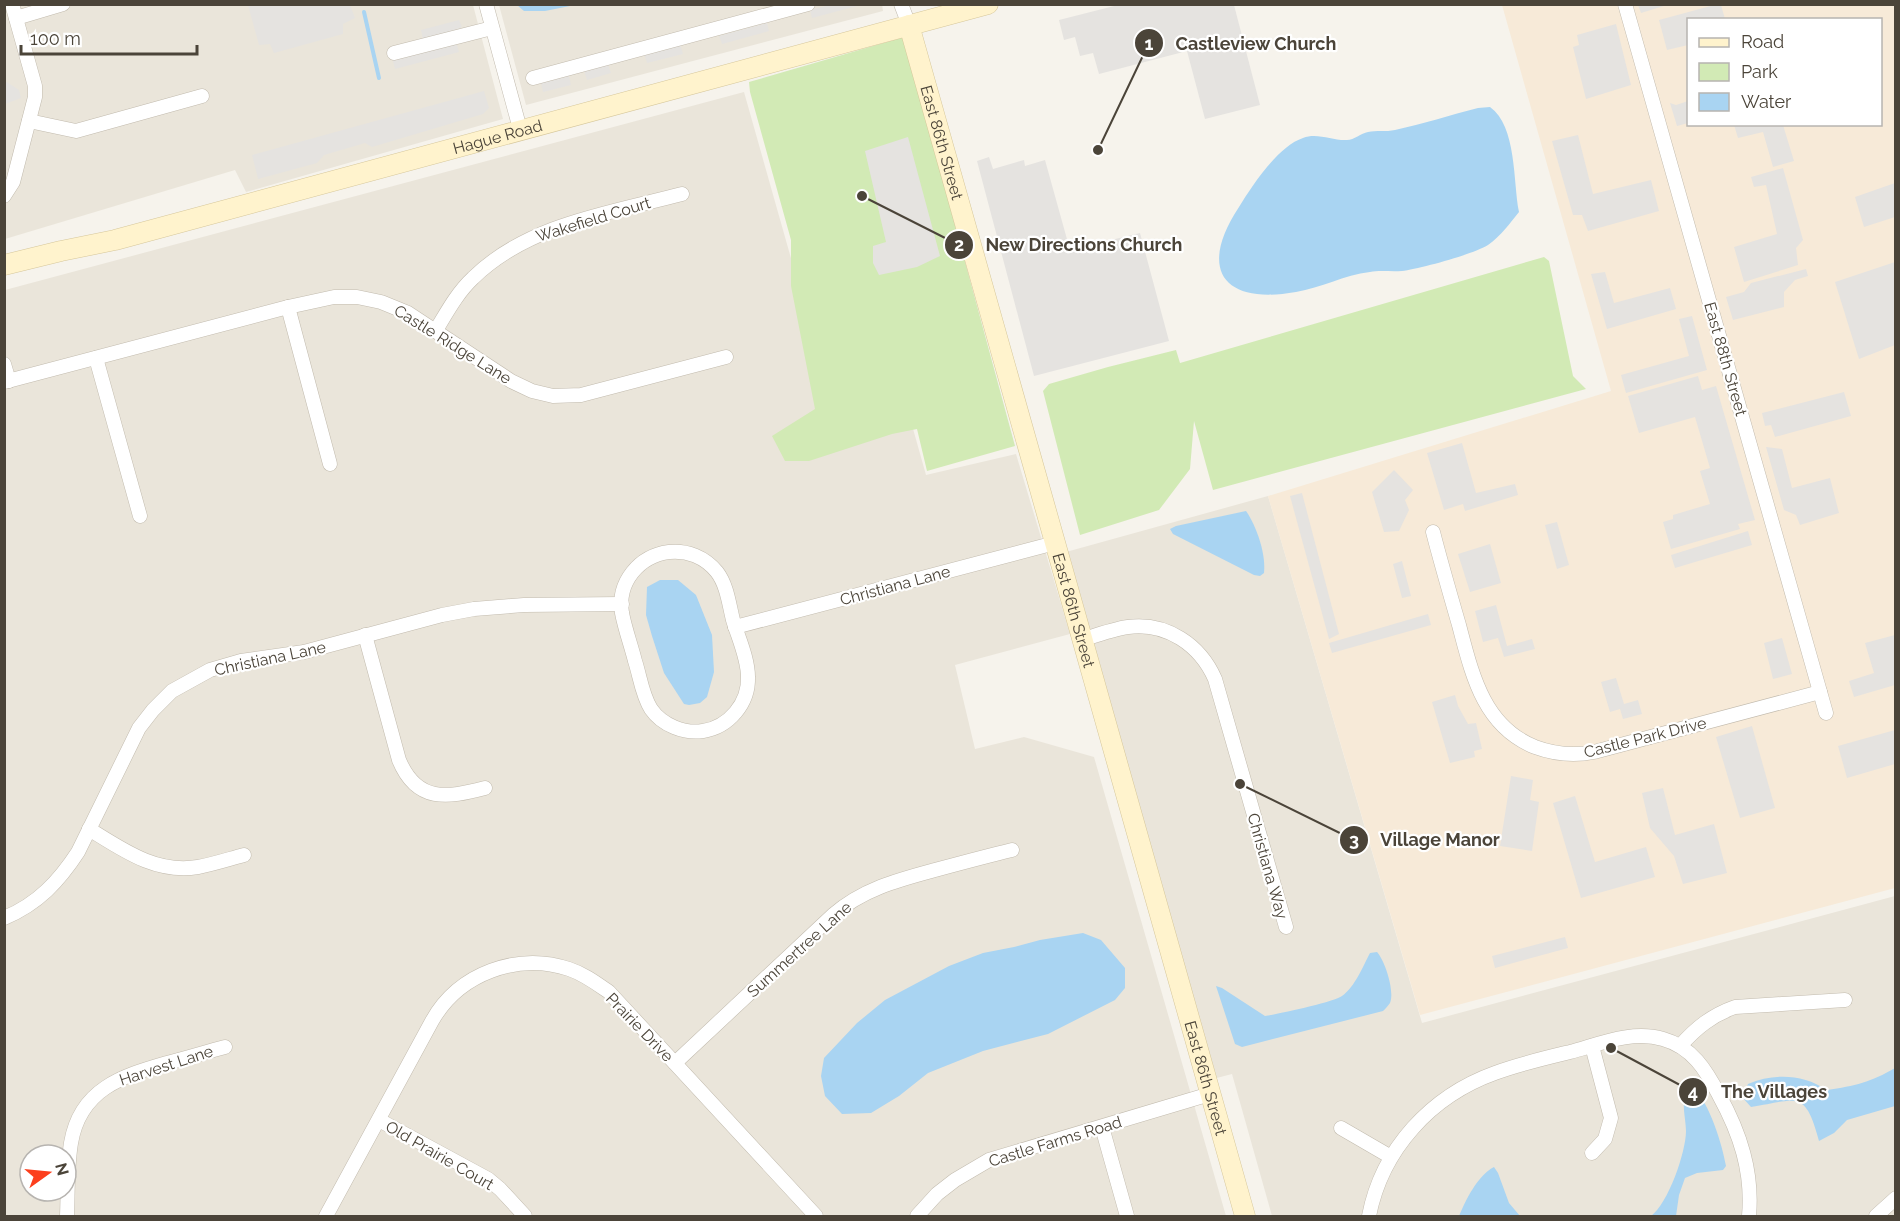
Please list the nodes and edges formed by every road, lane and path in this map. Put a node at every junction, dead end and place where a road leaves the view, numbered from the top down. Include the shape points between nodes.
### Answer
1 (63, 4) edge
2 (486, 4) edge
3 (808, 4) edge
4 (902, 4) edge
5 (988, 4) edge
6 (1625, 4) edge
7 (14, 11) edge
8 (909, 25) junction
9 (492, 28) junction
10 (394, 53) dead end
11 (533, 78) dead end
12 (202, 96) dead end
13 (29, 120) junction
14 (520, 129) junction
15 (682, 194) dead end
16 (4, 196) edge
17 (4, 265) edge
18 (288, 307) junction
19 (436, 330) junction
20 (726, 357) dead end
21 (96, 358) junction
22 (4, 364) edge
23 (7, 382) edge
24 (330, 464) dead end
25 (140, 516) dead end
26 (1433, 532) dead end
27 (1055, 543) junction
28 (622, 604) junction
29 (735, 627) junction
30 (365, 635) junction
31 (1082, 640) junction
32 (1820, 692) junction
33 (1826, 713) dead end
34 (485, 788) dead end
35 (89, 829) junction
36 (1012, 850) dead end
37 (244, 855) dead end
38 (4, 918) edge
39 (1286, 927) dead end
40 (1845, 1000) dead end
41 (1592, 1046) junction
42 (1680, 1046) junction
43 (225, 1047) dead end
44 (675, 1063) junction
45 (1210, 1094) junction
46 (379, 1120) junction
47 (1102, 1127) junction
48 (1341, 1128) dead end
49 (1592, 1153) dead end
50 (1391, 1157) junction
51 (1896, 1198) edge
52 (67, 1216) edge
53 (327, 1216) edge
54 (525, 1216) edge
55 (816, 1216) edge
56 (916, 1216) edge
57 (1126, 1216) edge
58 (1245, 1216) edge
59 (1369, 1216) edge
60 (1749, 1216) edge
61 (1876, 1216) edge

1 - 7 street
2 - 9 street
3 - 11 street
4 - 8 street, East 86th Street
5 - 8 street, Hague Road
6 - 32 street, East 88th Street
7 - 13 street via 35,86
8 - 14 street, Hague Road
8 - 27 street, East 86th Street
9 - 10 street
9 - 14 street
12 - 13 street via 76,131
13 - 16 street via 13,182
14 - 17 street, Hague Road via 115,240
15 - 19 street, Wakefield Court via 555,228 515,245 472,279
18 - 19 street, Castle Ridge Lane via 328,297 366,298 396,307
18 - 21 street, Castle Ridge Lane
18 - 24 street
19 - 20 street, Castle Ridge Lane via 511,381 553,396 582,395
21 - 23 street, Castle Ridge Lane
21 - 25 street
22 - 23 street
26 - 32 street, Castle Park Drive via 1482,698 1506,730 1529,744 1561,754 1594,752
27 - 29 street, Christiana Lane
27 - 31 street, East 86th Street
28 - 29 street via 626,581 644,561 664,552 685,552 717,572
28 - 29 street via 651,709 667,724 687,731 724,724 739,709 746,694 748,673
28 - 30 street, Christiana Lane via 491,607 441,615
30 - 34 street via 399,760 409,779 422,789 443,796
30 - 35 street, Christiana Lane via 304,652 231,663 182,685 160,702 139,728
31 - 39 street, Christiana Way via 1128,627 1155,628 1176,635 1202,656 1215,679
31 - 45 street, East 86th Street
32 - 33 street, East 88th Street
35 - 37 street via 139,859 165,867 198,867
35 - 38 street, Christiana Lane via 57,883 32,904
36 - 44 street, Summertree Lane via 894,881 855,898
40 - 42 street via 1735,1007 1719,1012
41 - 42 street via 1631,1036 1665,1039
41 - 49 street via 1611,1118 1605,1138
41 - 50 street via 1503,1070 1459,1089 1423,1117
42 - 60 street via 1709,1075 1736,1127 1748,1169
43 - 52 street, Harvest Lane via 129,1074 93,1098 80,1116 71,1142
44 - 46 street, Prairie Drive via 596,982 556,965 514,964 473,979 448,999
44 - 55 street, Prairie Drive
45 - 47 street, Castle Farms Road
45 - 58 street, East 86th Street
46 - 53 street, Prairie Drive
46 - 54 street, Old Prairie Court via 488,1179
47 - 56 street, Castle Farms Road via 979,1165 942,1190
47 - 57 street
48 - 50 street
50 - 59 street
51 - 61 street

